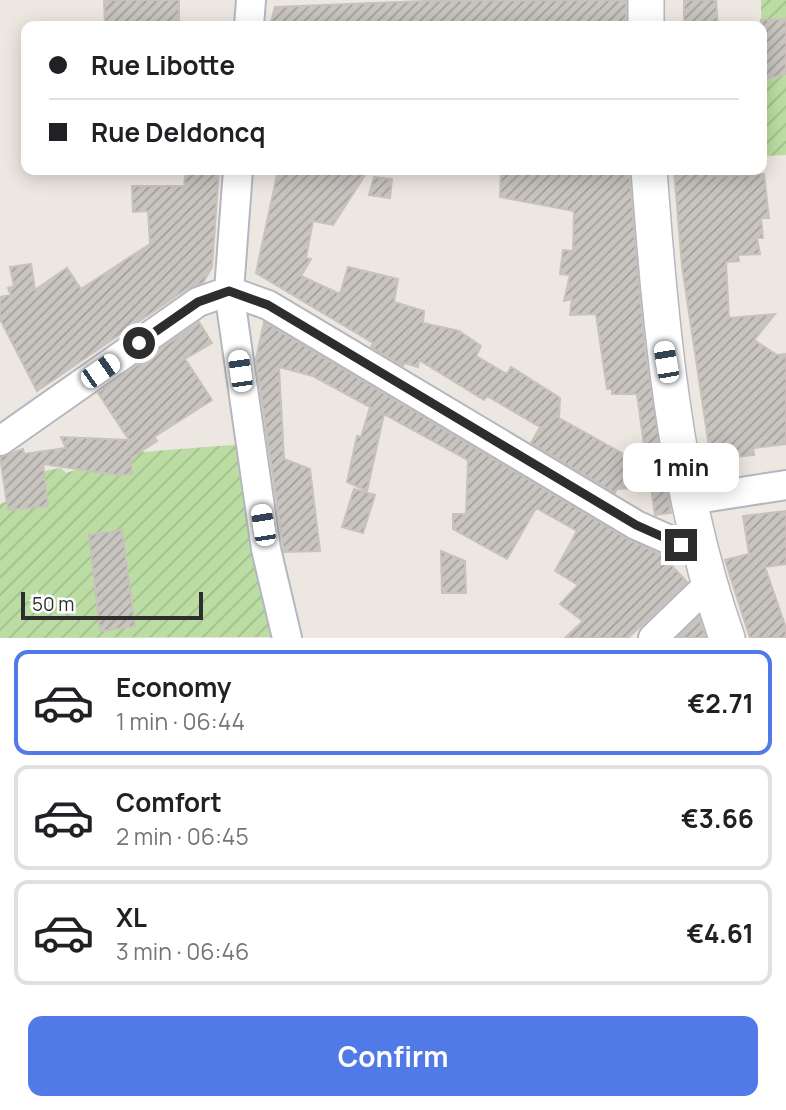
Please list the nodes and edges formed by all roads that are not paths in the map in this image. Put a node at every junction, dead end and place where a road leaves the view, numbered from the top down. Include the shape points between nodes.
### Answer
1 (251, 0) edge
2 (646, 0) edge
3 (249, 21) edge
4 (646, 21) edge
5 (238, 175) edge
6 (649, 175) edge
7 (229, 291) junction
8 (0, 440) edge
9 (786, 485) edge
10 (690, 500) junction
11 (698, 546) junction
12 (708, 585) junction
13 (287, 638) edge
14 (653, 638) edge
15 (727, 638) edge

1 - 3 street
2 - 4 street
5 - 7 street
6 - 10 street via 662,334
7 - 8 street via 198,302
7 - 11 street via 268,305 636,525 681,545
7 - 13 street via 267,550
9 - 10 street
10 - 11 street
11 - 12 street
12 - 14 street
12 - 15 street

